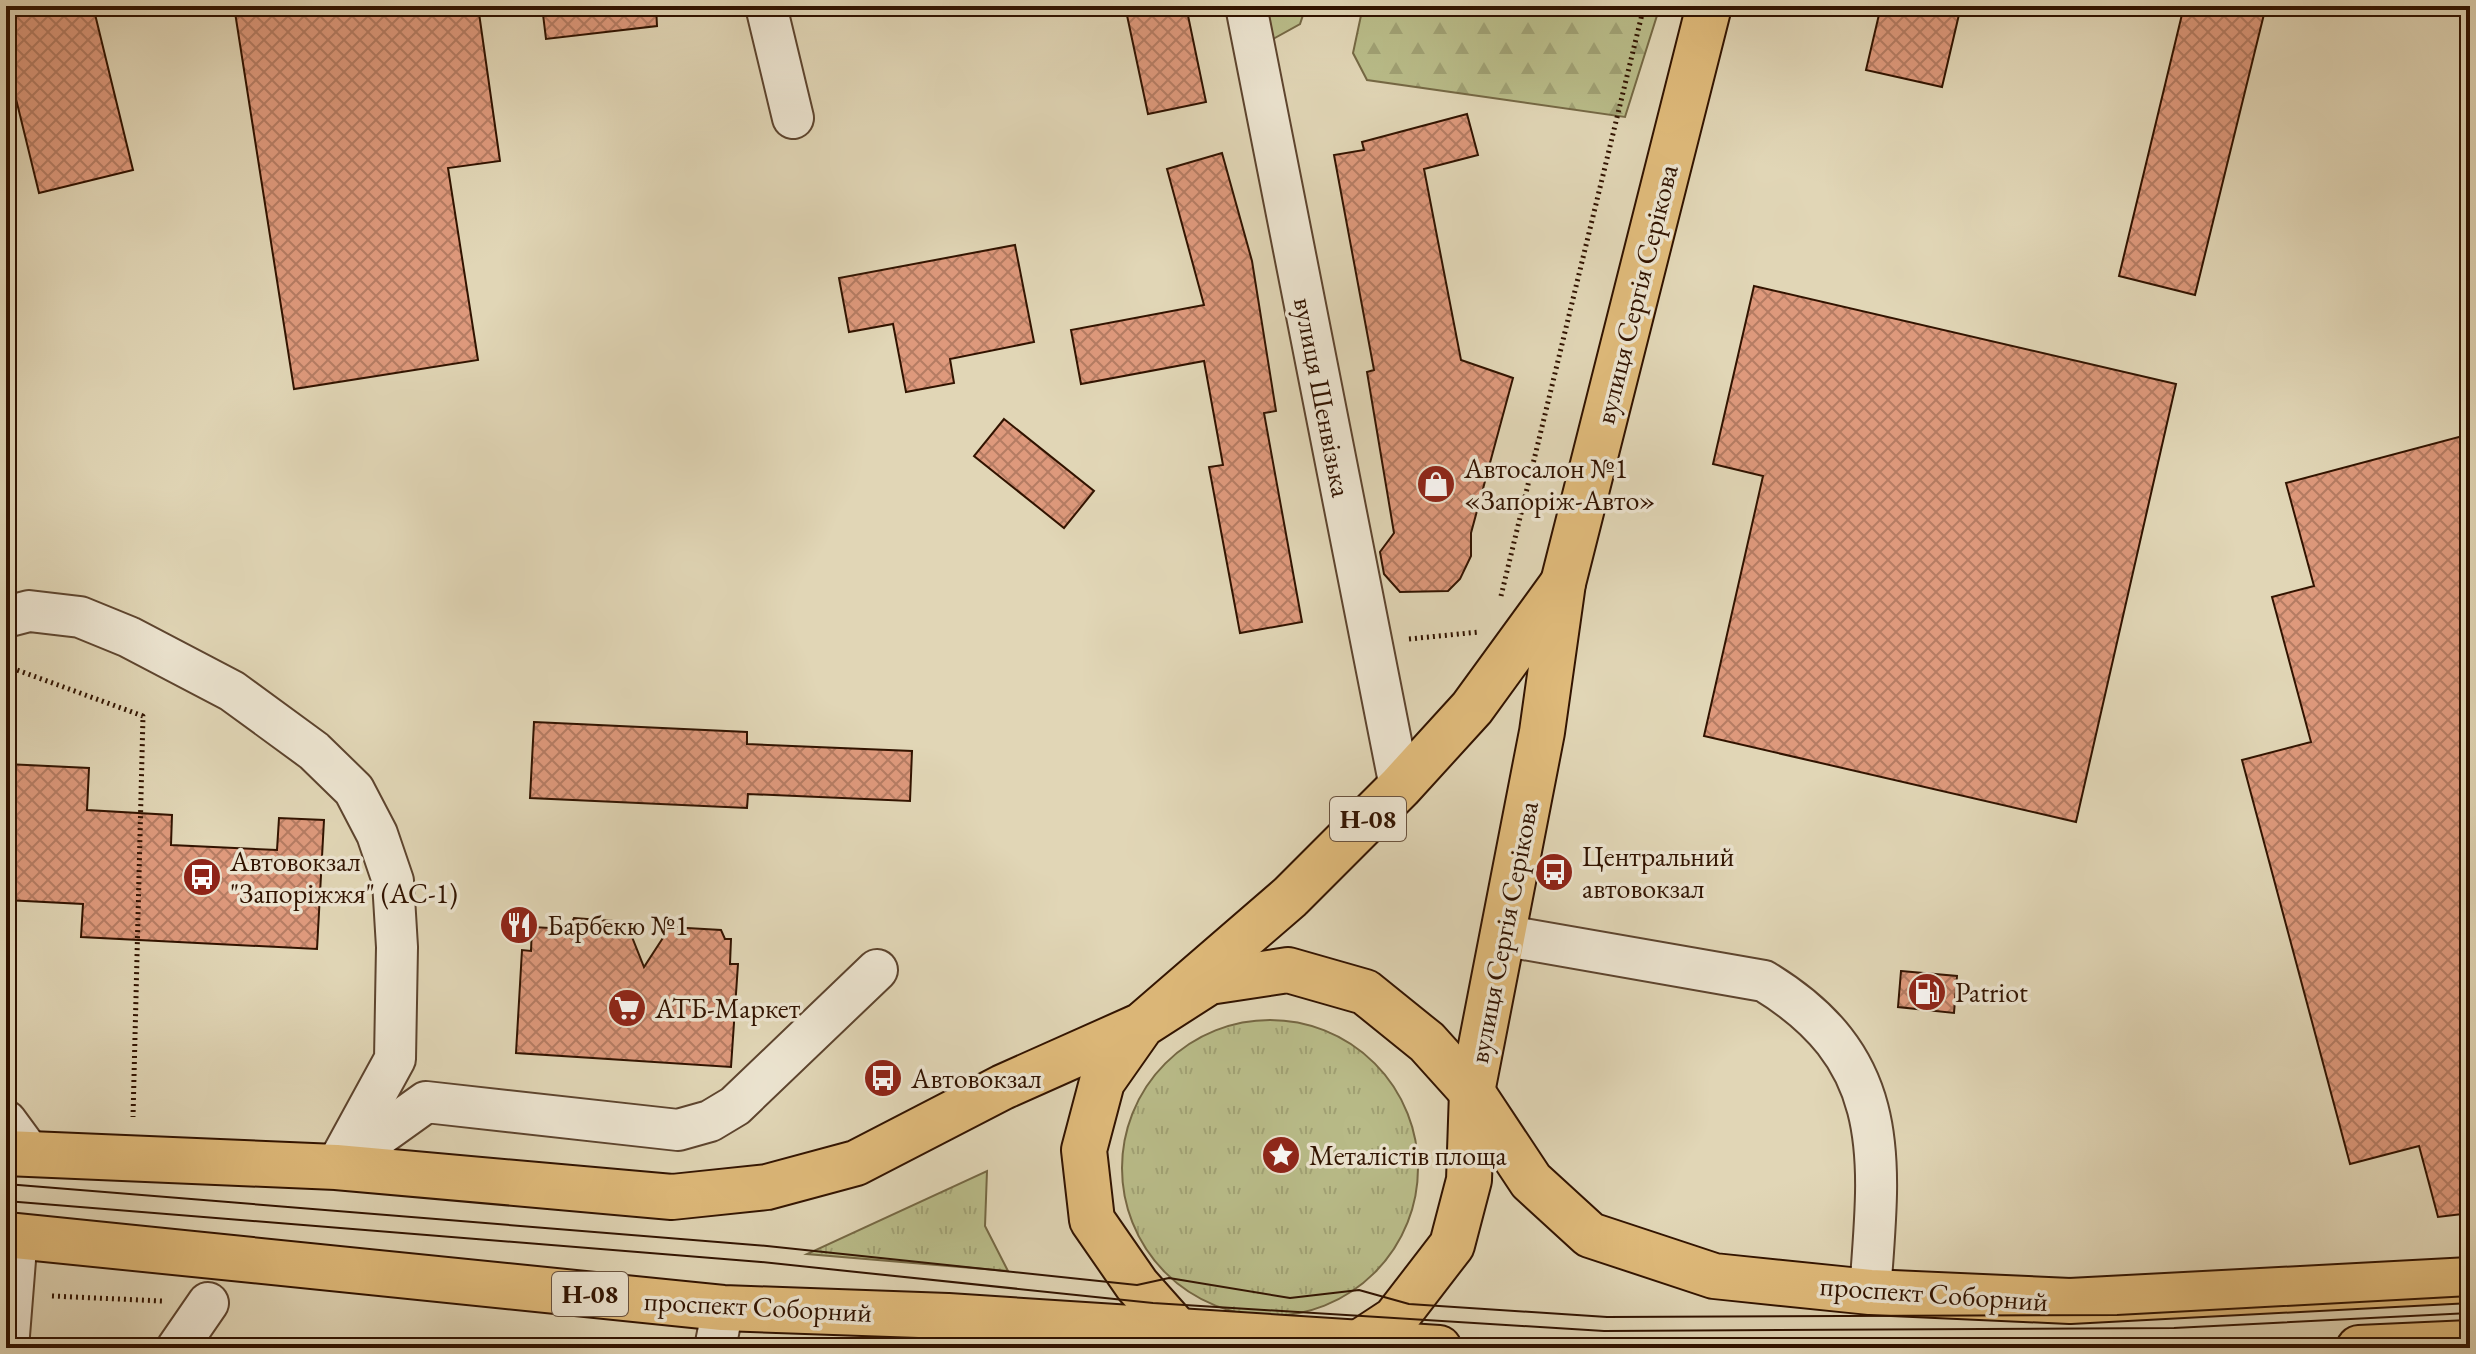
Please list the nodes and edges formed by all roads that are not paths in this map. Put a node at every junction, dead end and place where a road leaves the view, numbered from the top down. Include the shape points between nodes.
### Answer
1 (766, 6) edge
2 (1246, 6) edge
3 (1709, 6) edge
4 (793, 118) dead end
5 (1563, 583) junction
6 (6, 617) edge
7 (1400, 787) junction
8 (1501, 935) junction
9 (877, 970) dead end
10 (1142, 1025) junction
11 (1472, 1092) junction
12 (6, 1121) edge
13 (19, 1154) edge
14 (336, 1167) junction
15 (11, 1235) edge
16 (2470, 1280) edge
17 (1870, 1292) junction
18 (208, 1303) dead end
19 (719, 1328) edge
20 (1176, 1329) junction
21 (947, 1332) edge
22 (2470, 1343) edge
23 (1360, 1345) edge
24 (8, 1348) edge
25 (177, 1348) edge
26 (1439, 1348) edge
27 (2359, 1348) edge

1 - 4 street
2 - 7 street, вулиця Шенвізька
3 - 5 main road, вулиця Сергія Серікова / Н-08
5 - 7 main road, вулиця Сергія Серікова / Н-08 via 1472,708
5 - 8 main road, вулиця Сергія Серікова / Н-08 via 1542,732
6 - 14 street via 29,611 80,617 129,637 232,691 314,751 354,790 393,881 395,1059
7 - 10 main road, вулиця Сергія Серікова / Н-08 via 1290,897
8 - 11 main road, вулиця Сергія Серікова / Н-08
8 - 17 street via 1764,981 1796,1000 1851,1062 1873,1124
9 - 14 street via 735,1106 710,1121 678,1130 426,1102
10 - 11 main road, проспект Соборний via 1209,982 1288,970 1365,992 1427,1042
10 - 14 main road, Н-08 via 1003,1087 856,1163 767,1187 672,1197
10 - 20 main road via 1102,1082 1084,1150 1092,1220 1137,1285
11 - 17 main road, проспект Соборний via 1531,1181 1590,1235 1714,1276
11 - 23 main road, Н-08 via 1469,1180 1452,1245 1395,1319
12 - 13 street
13 - 14 main road, Н-08
15 - 19 main road, проспект Соборний / Н-08
15 - 24 street
16 - 17 main road, проспект Соборний via 2070,1301
18 - 25 street
19 - 21 main road, проспект Соборний / Н-08
20 - 21 main road, проспект Соборний / Н-08
20 - 23 main road, Н-08
22 - 27 main road
23 - 26 main road

